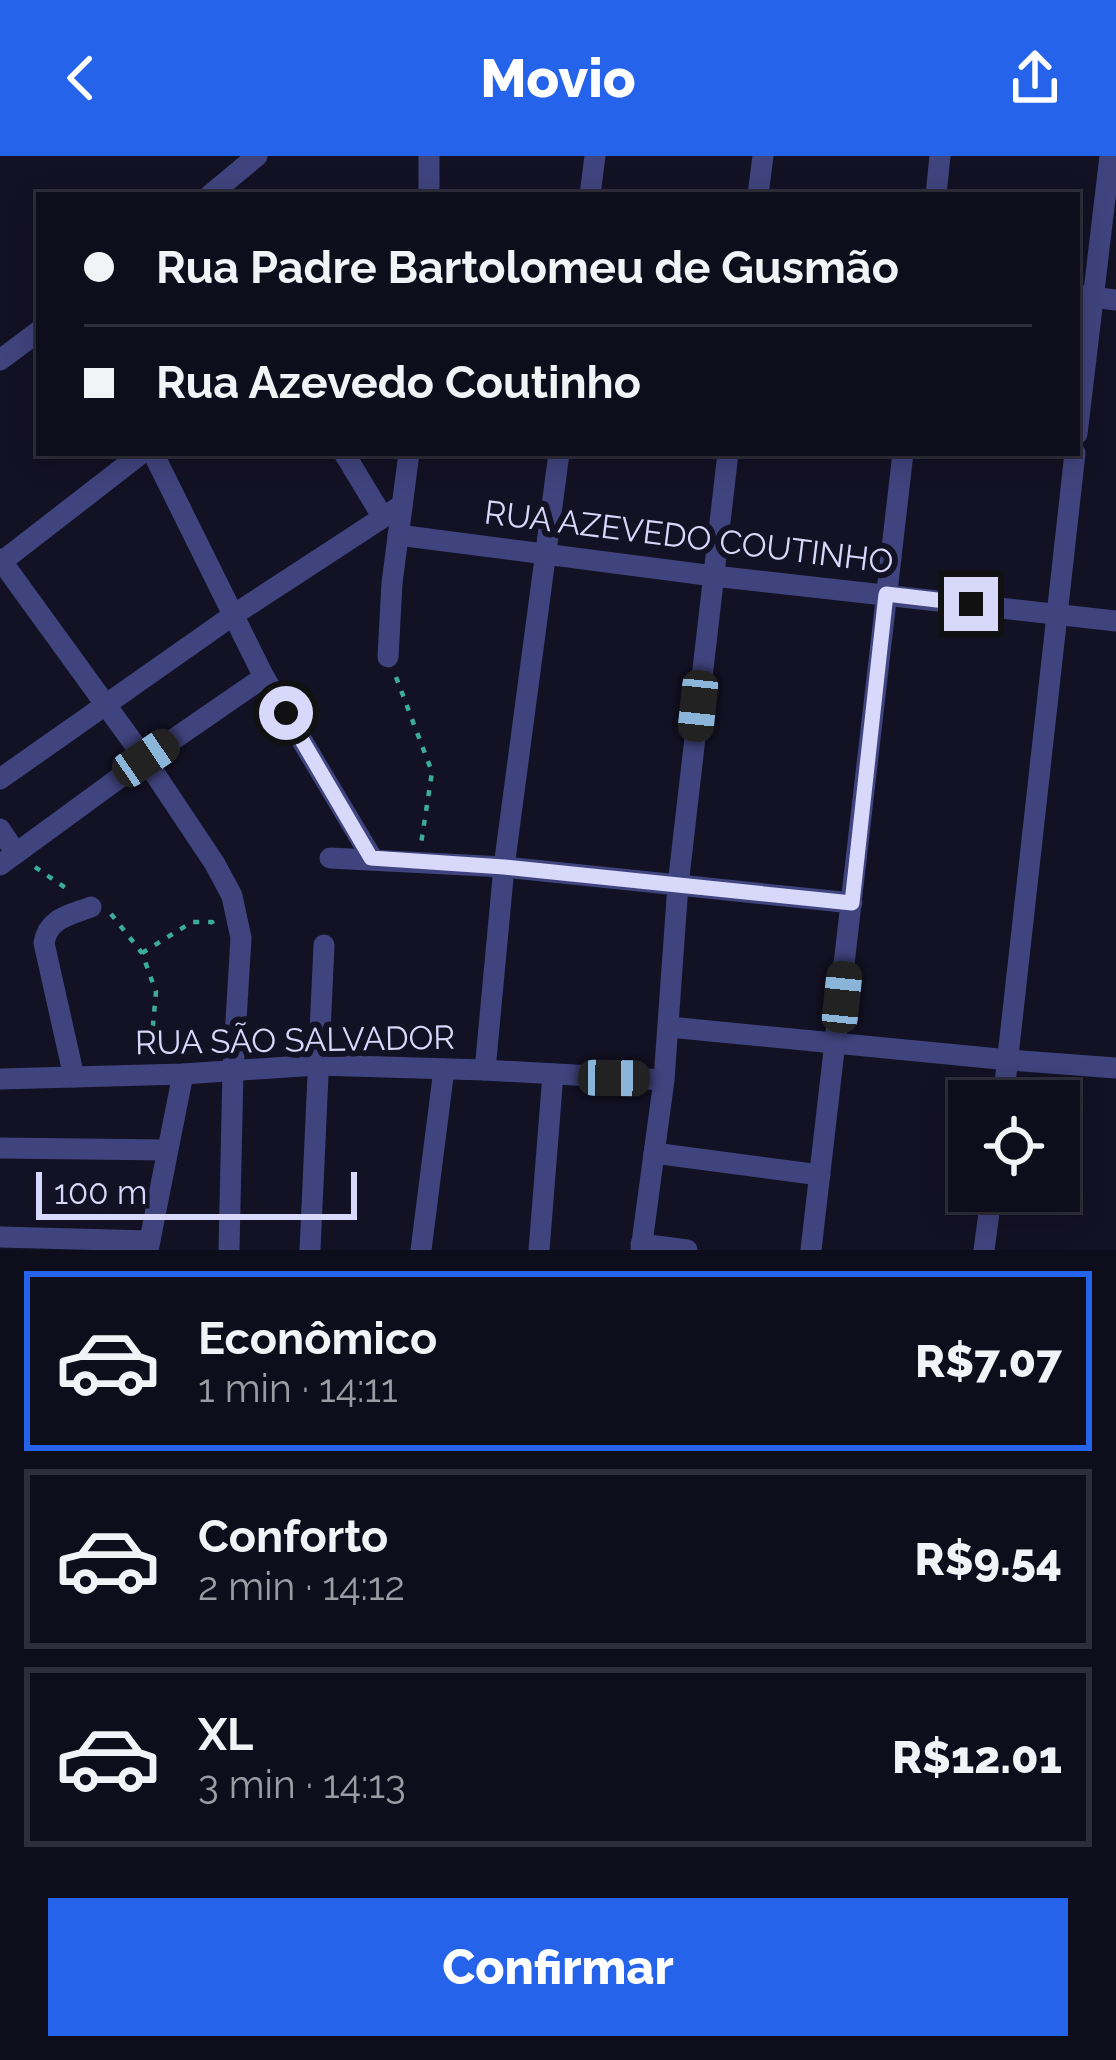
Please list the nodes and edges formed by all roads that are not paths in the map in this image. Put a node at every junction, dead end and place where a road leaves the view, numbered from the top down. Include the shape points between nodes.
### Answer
1 (257, 156) edge
2 (429, 156) edge
3 (595, 156) edge
4 (763, 156) edge
5 (940, 156) edge
6 (1110, 156) edge
7 (214, 192) edge
8 (429, 192) edge
9 (590, 192) edge
10 (758, 192) edge
11 (935, 192) edge
12 (1085, 296) edge
13 (1116, 300) edge
14 (36, 333) edge
15 (0, 360) edge
16 (1080, 382) edge
17 (138, 456) edge
18 (154, 456) edge
19 (347, 456) edge
20 (408, 456) edge
21 (559, 456) edge
22 (728, 456) edge
23 (903, 456) edge
24 (1075, 456) edge
25 (392, 510) junction
26 (398, 536) junction
27 (547, 554) junction
28 (1, 561) edge
29 (714, 576) junction
30 (886, 594) junction
31 (1057, 613) junction
32 (232, 616) junction
33 (1116, 621) edge
34 (388, 657) road end
35 (264, 677) junction
36 (105, 704) junction
37 (146, 758) junction
38 (0, 779) edge
39 (0, 829) edge
40 (330, 858) dead end
41 (371, 858) junction
42 (8, 859) edge
43 (504, 867) junction
44 (678, 885) junction
45 (852, 903) junction
46 (91, 907) road end
47 (324, 945) dead end
48 (669, 1027) junction
49 (837, 1044) junction
50 (1009, 1060) junction
51 (317, 1065) junction
52 (1116, 1067) edge
53 (444, 1069) junction
54 (233, 1070) junction
55 (485, 1070) junction
56 (183, 1074) junction
57 (553, 1074) junction
58 (74, 1077) junction
59 (0, 1079) edge
60 (664, 1080) junction
61 (1007, 1080) edge
62 (0, 1148) edge
63 (167, 1150) junction
64 (654, 1153) junction
65 (820, 1175) junction
66 (989, 1212) edge
67 (0, 1237) edge
68 (149, 1245) edge
69 (641, 1247) edge
70 (229, 1250) edge
71 (310, 1250) edge
72 (421, 1250) edge
73 (539, 1250) edge
74 (687, 1250) edge
75 (811, 1250) edge
76 (984, 1250) edge

1 - 7 street
2 - 8 street
3 - 9 street
4 - 10 street
5 - 11 street
6 - 12 street
12 - 13 street
12 - 16 street
14 - 15 street
17 - 28 street
18 - 32 street
19 - 25 street
20 - 25 street
21 - 27 street
22 - 29 street
23 - 30 street
24 - 31 street
25 - 26 street
25 - 32 street
26 - 27 street, RUA AZEVEDO COUTINHO
26 - 34 street
27 - 29 street, RUA AZEVEDO COUTINHO
27 - 43 street
28 - 36 street
29 - 30 street, RUA AZEVEDO COUTINHO
29 - 44 street
30 - 31 street, RUA AZEVEDO COUTINHO
30 - 45 street
31 - 33 street, RUA AZEVEDO COUTINHO
31 - 50 street
32 - 35 street
32 - 36 street
35 - 37 street
35 - 41 street
36 - 37 street
36 - 38 street
37 - 42 street
37 - 54 street via 232,896 241,938
39 - 42 street
40 - 41 street
41 - 43 street
43 - 44 street
43 - 55 street
44 - 45 street
44 - 48 street
45 - 49 street
46 - 58 street via 56,920 44,943
47 - 51 street
48 - 49 street
48 - 60 street
49 - 50 street
49 - 65 street
50 - 52 street
50 - 61 street
51 - 53 street, RUA SÃO SALVADOR
51 - 54 street, RUA SÃO SALVADOR
51 - 71 street
53 - 55 street, RUA SÃO SALVADOR
53 - 72 street
54 - 56 street, RUA SÃO SALVADOR
54 - 70 street
55 - 57 street, RUA SÃO SALVADOR
56 - 58 street, RUA SÃO SALVADOR
56 - 63 street
57 - 60 street, RUA SÃO SALVADOR
57 - 73 street
58 - 59 street, RUA SÃO SALVADOR
60 - 64 street
62 - 63 street
63 - 68 street
64 - 65 street
64 - 69 street
65 - 75 street
66 - 76 street
67 - 68 street
69 - 74 street

